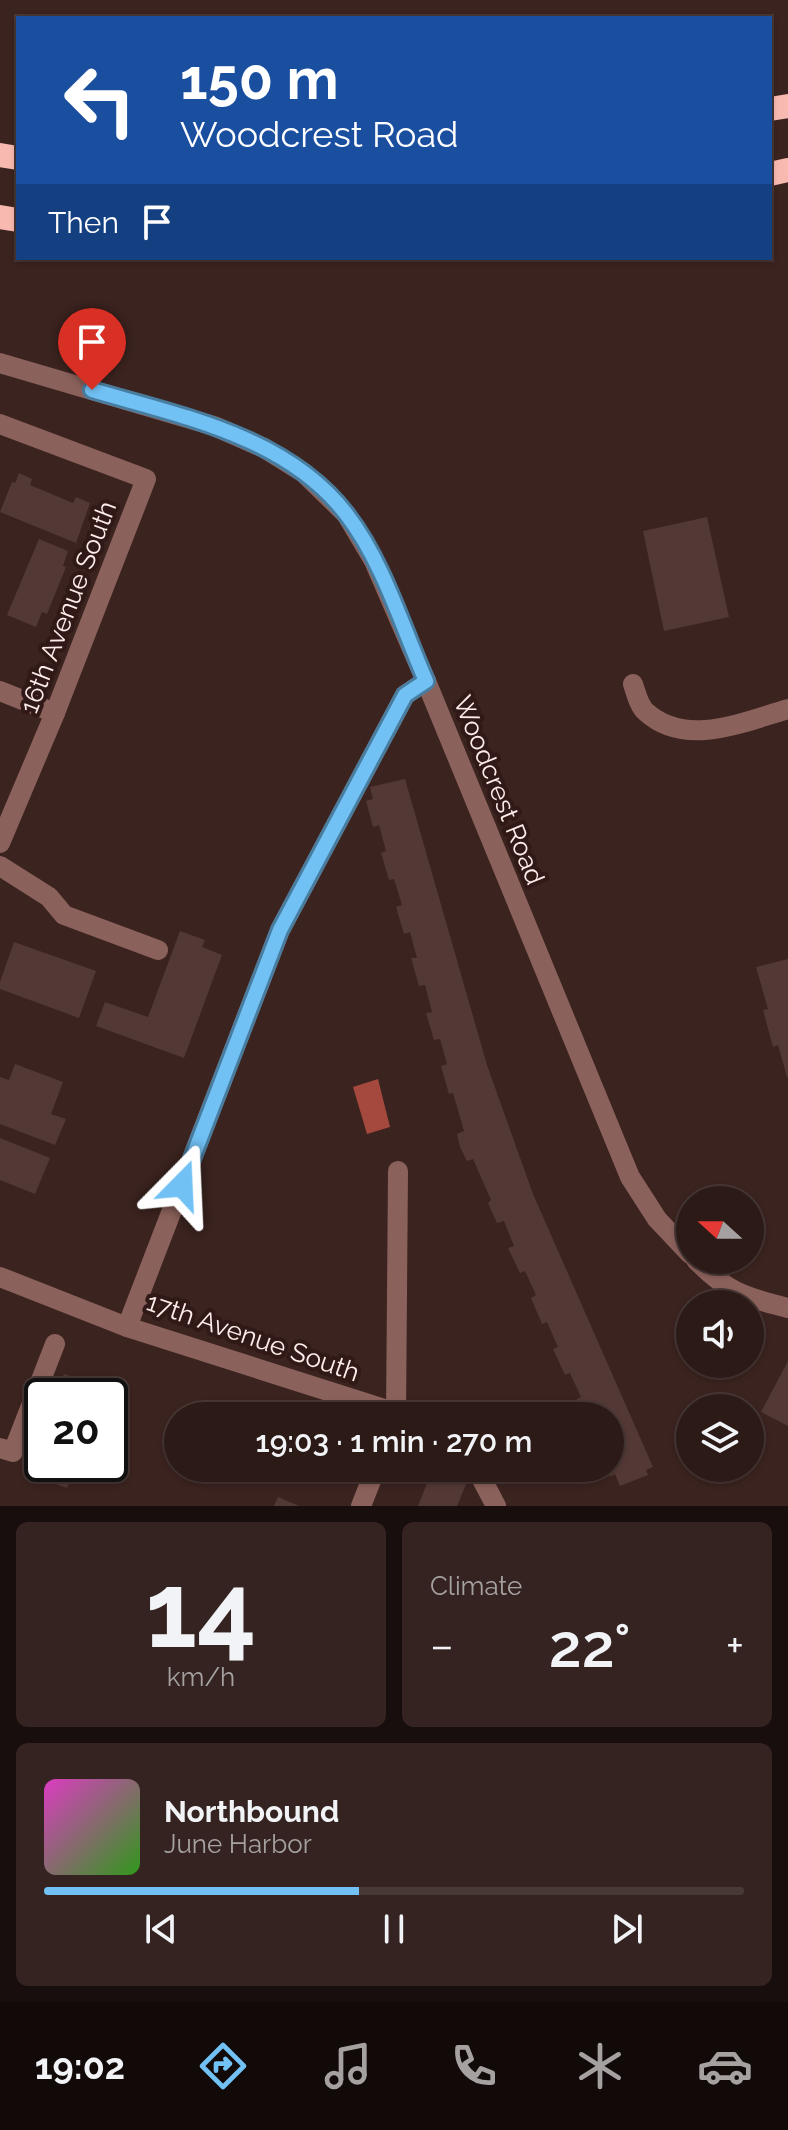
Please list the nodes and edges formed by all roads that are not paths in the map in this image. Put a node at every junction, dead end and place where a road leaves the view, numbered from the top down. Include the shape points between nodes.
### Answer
1 (0, 363) edge
2 (0, 424) edge
3 (426, 681) junction
4 (633, 684) dead end
5 (0, 691) edge
6 (788, 709) edge
7 (55, 713) junction
8 (0, 843) edge
9 (0, 866) edge
10 (158, 950) dead end
11 (398, 1171) dead end
12 (676, 1239) edge
13 (710, 1274) edge
14 (0, 1277) edge
15 (788, 1308) edge
16 (127, 1327) junction
17 (55, 1344) dead end
18 (360, 1402) edge
19 (397, 1402) edge
20 (0, 1448) edge
21 (370, 1482) edge
22 (483, 1482) edge
23 (361, 1506) edge
24 (496, 1506) edge

1 - 3 street, Woodcrest Road via 214,426 304,473 346,514 374,561
2 - 7 street, 16th Avenue South via 146,479
3 - 12 street, Woodcrest Road via 630,1177
3 - 16 street, 17th Avenue South via 405,695 280,930
4 - 6 street via 644,710 672,729 708,731
5 - 7 street
7 - 8 street, 16th Avenue South
9 - 10 street via 49,897 64,915
11 - 19 street, 17th Avenue South
13 - 15 street via 741,1296
14 - 16 street
16 - 18 street, 17th Avenue South
17 - 20 street via 13,1452
21 - 23 street
22 - 24 street

